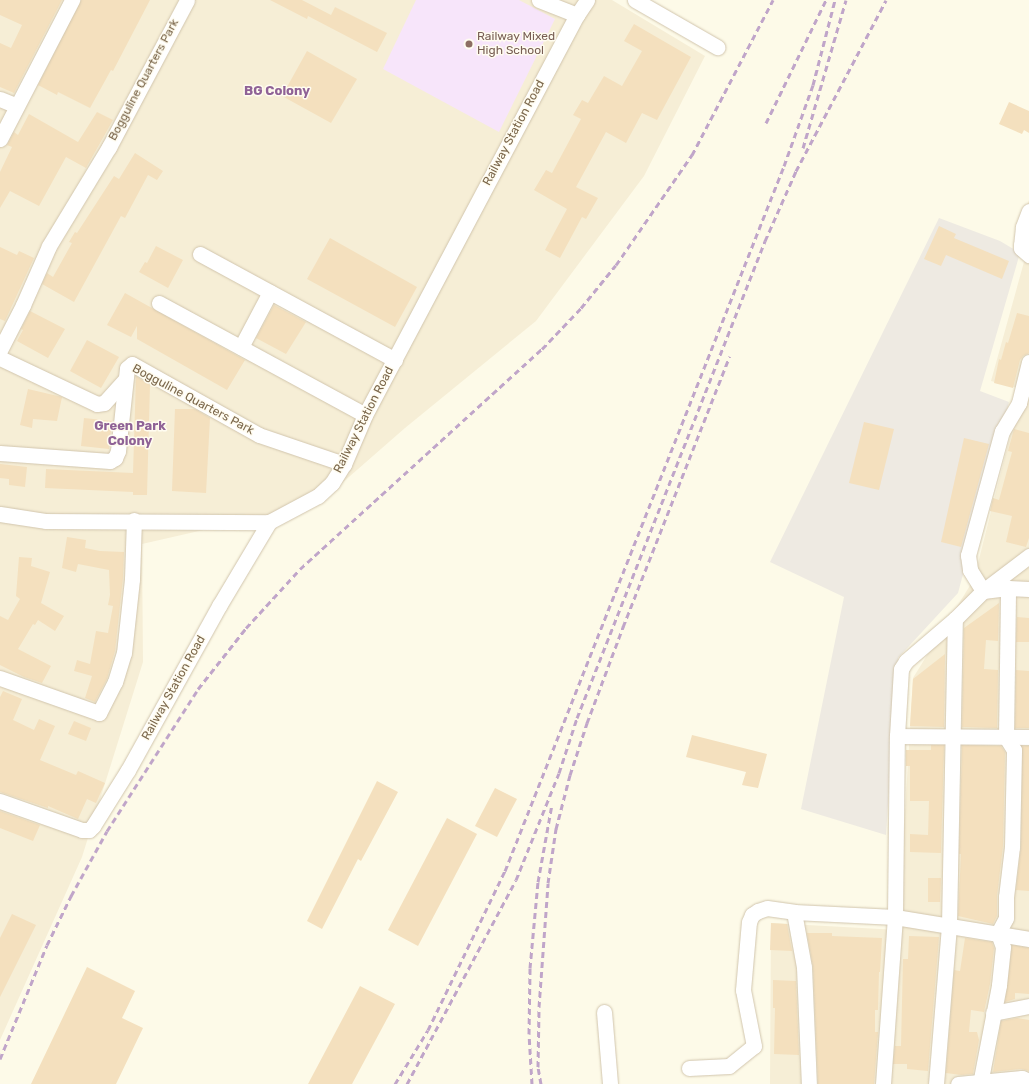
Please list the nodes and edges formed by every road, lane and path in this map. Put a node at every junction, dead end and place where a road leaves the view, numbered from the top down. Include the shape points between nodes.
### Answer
1 (72, 0) edge
2 (187, 0) edge
3 (539, 0) edge
4 (587, 0) edge
5 (635, 0) edge
6 (577, 15) junction
7 (717, 47) dead end
8 (0, 99) edge
9 (17, 106) junction
10 (0, 139) edge
11 (1029, 211) edge
12 (200, 254) dead end
13 (1029, 255) edge
14 (270, 292) junction
15 (159, 303) dead end
16 (241, 347) junction
17 (0, 350) edge
18 (0, 358) edge
19 (395, 360) junction
20 (1029, 362) edge
21 (125, 380) junction
22 (365, 415) junction
23 (0, 453) edge
24 (344, 464) junction
25 (0, 514) edge
26 (134, 520) junction
27 (269, 522) junction
28 (1029, 556) edge
29 (1008, 588) junction
30 (1029, 589) edge
31 (983, 591) junction
32 (955, 619) junction
33 (0, 678) edge
34 (897, 736) junction
35 (953, 737) junction
36 (1006, 737) junction
37 (1029, 737) edge
38 (0, 801) edge
39 (794, 912) junction
40 (895, 917) junction
41 (949, 925) junction
42 (998, 932) junction
43 (1029, 938) edge
44 (1029, 1006) edge
45 (604, 1012) dead end
46 (994, 1013) junction
47 (689, 1068) dead end
48 (1029, 1081) edge
49 (980, 1083) edge
50 (610, 1084) edge
51 (809, 1084) edge
52 (883, 1084) edge
53 (936, 1084) edge
54 (958, 1084) edge

1 - 9 street
2 - 17 street, Bogguline Quarters Park via 109,147 49,246
3 - 6 street
4 - 6 street, Railway Station Road
5 - 7 street
6 - 19 street, Railway Station Road
8 - 9 street
9 - 10 street
11 - 13 street via 1020,245
12 - 14 street
14 - 16 street
14 - 19 street
15 - 16 street
16 - 22 street
18 - 21 street via 97,404 104,403
19 - 22 street, Railway Station Road
20 - 31 street via 1019,403 1002,431 968,555 970,570
21 - 23 street, Bogguline Quarters Park via 118,451 115,458 110,461
21 - 24 street, Bogguline Quarters Park via 127,368 132,364 259,435
22 - 24 street, Railway Station Road
24 - 27 street, Railway Station Road via 332,483 318,496
25 - 26 street via 46,521
26 - 27 street
26 - 33 street via 132,579 124,653 115,682 100,713
27 - 38 street, Railway Station Road via 128,770 93,826 89,830 82,830
28 - 31 street
29 - 30 street
29 - 31 street
29 - 36 street
31 - 32 street
32 - 34 street via 906,661 901,669
32 - 35 street
34 - 35 street
34 - 40 street
35 - 36 street
35 - 41 street
36 - 37 street
36 - 42 street via 1014,750 1012,848 1006,918
39 - 40 street
39 - 47 street via 767,908 752,915 749,922 743,990 754,1046 729,1066
39 - 51 street via 804,967
40 - 41 street
40 - 52 street
41 - 42 street
41 - 53 street
42 - 43 street
42 - 46 street via 1003,948
44 - 46 street
45 - 50 street
46 - 49 street
48 - 49 street via 1022,1078
49 - 54 street

